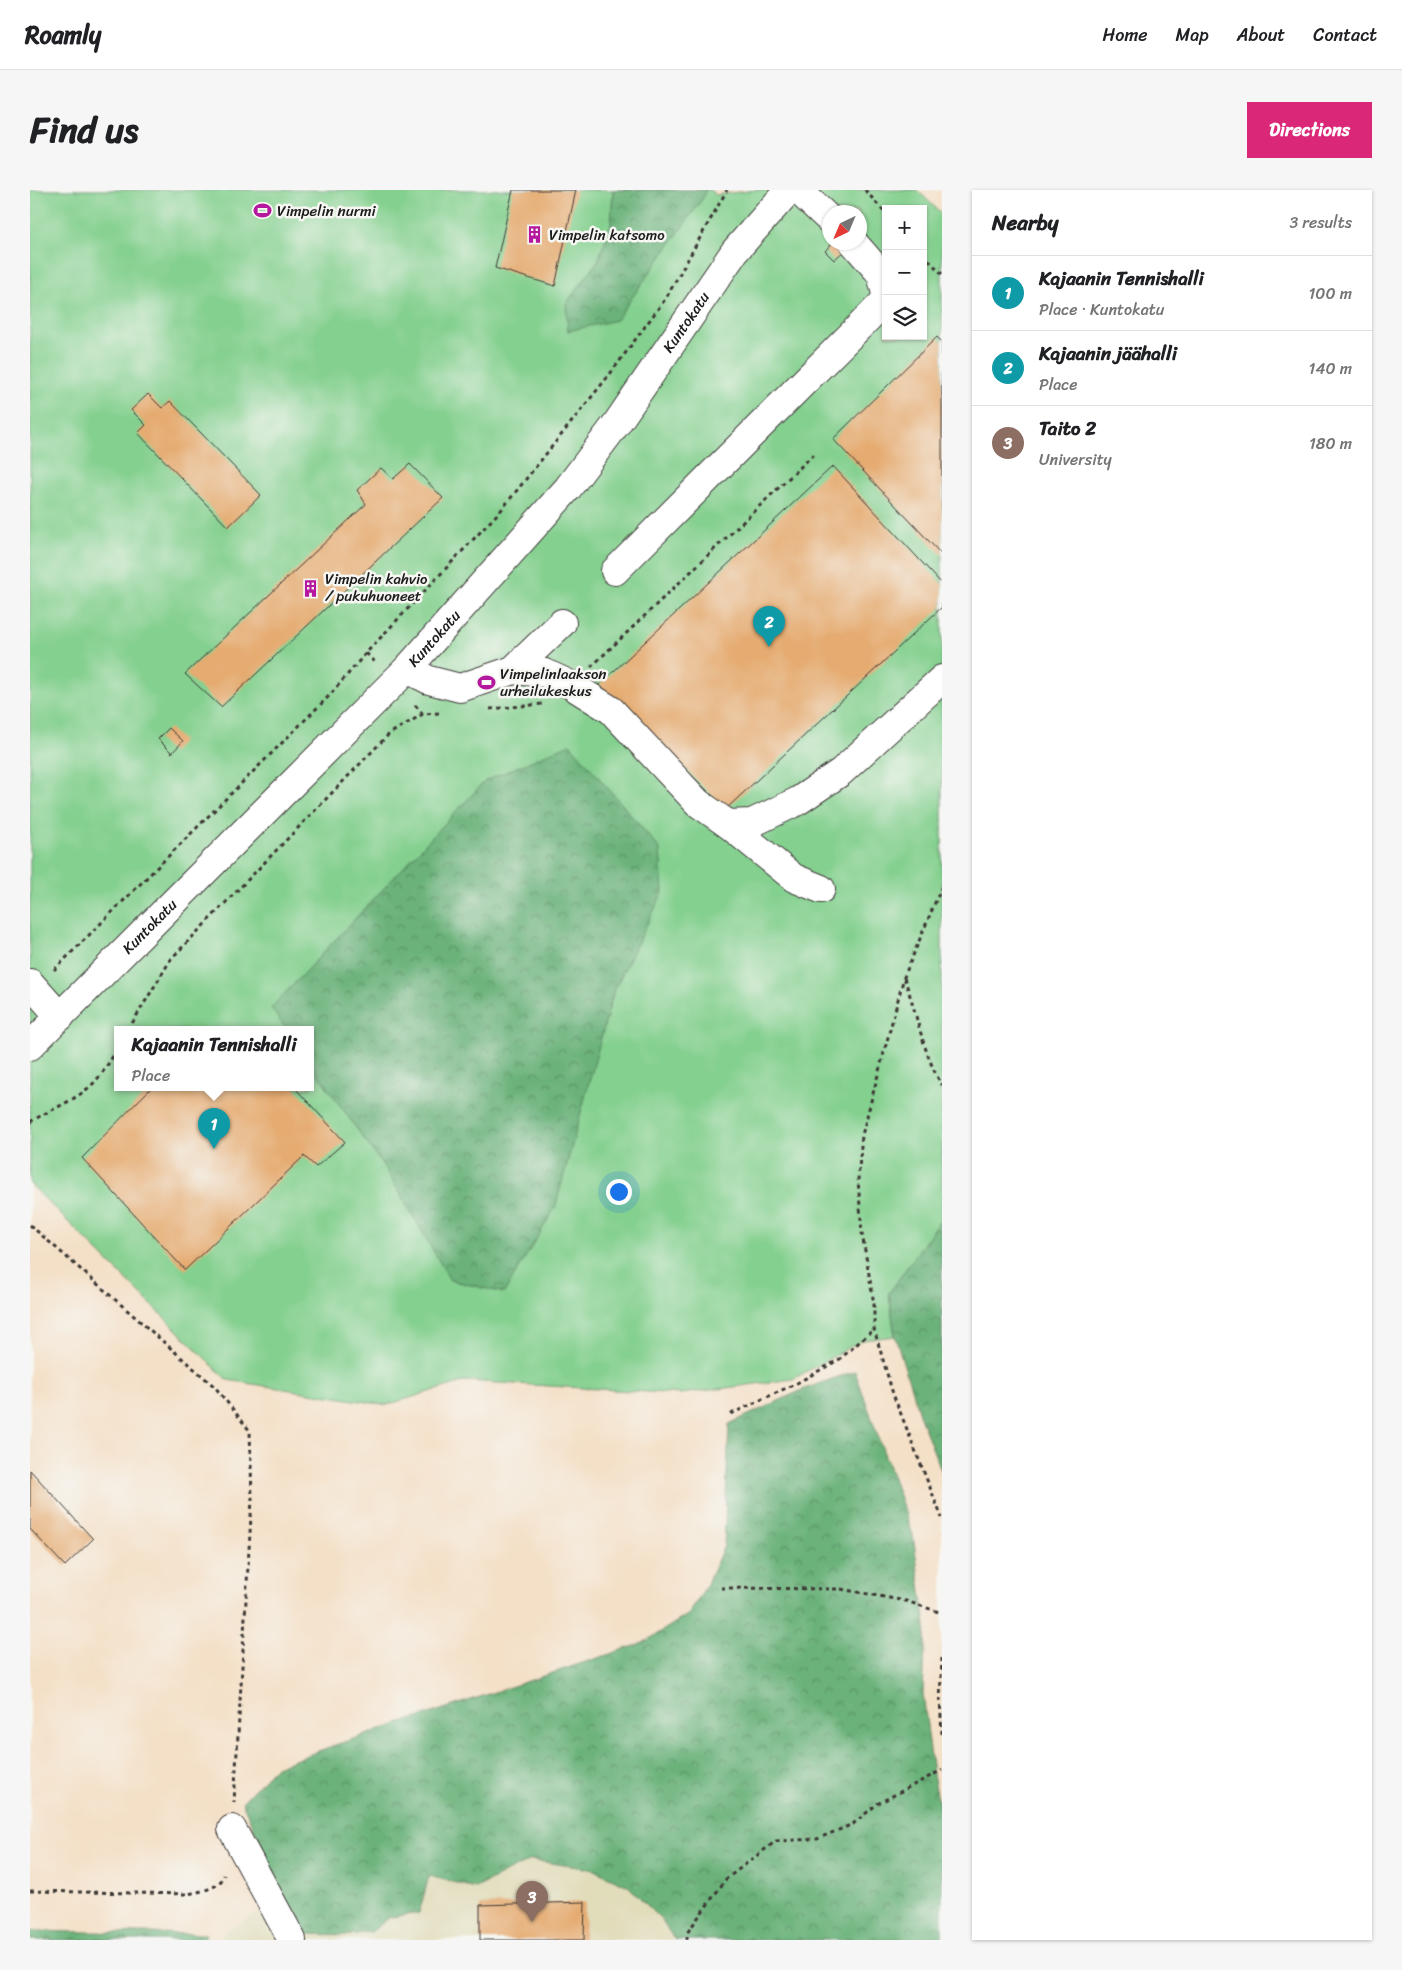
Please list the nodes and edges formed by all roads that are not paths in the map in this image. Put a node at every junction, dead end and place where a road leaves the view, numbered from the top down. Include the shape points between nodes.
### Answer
1 (790, 190) edge
2 (798, 190) edge
3 (822, 212) edge
4 (860, 250) edge
5 (882, 278) edge
6 (882, 304) edge
7 (615, 572) dead end
8 (562, 623) dead end
9 (513, 670) junction
10 (401, 675) junction
11 (942, 679) edge
12 (728, 824) junction
13 (821, 889) dead end
14 (32, 986) edge
15 (60, 1017) junction
16 (30, 1046) edge
17 (232, 1829) road end
18 (292, 1940) edge

1 - 10 street, Kuntokatu via 735,251 617,423 568,488
2 - 3 street
4 - 5 street
6 - 7 street
8 - 9 street
9 - 10 street via 460,688
9 - 12 street via 545,673 611,710 698,803
10 - 15 street, Kuntokatu
11 - 12 street via 840,772 798,802 752,823
12 - 13 street via 794,878
14 - 15 street
15 - 16 street, Kuntokatu
17 - 18 street

